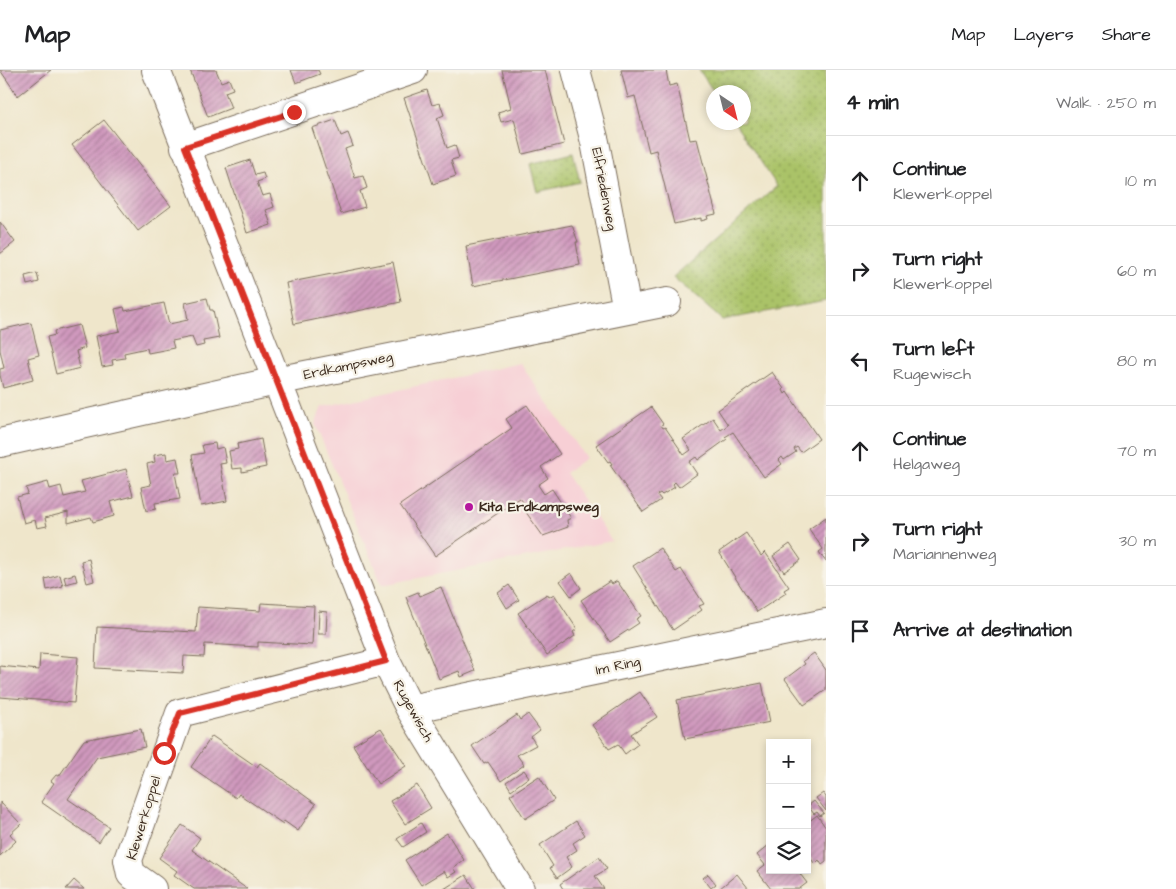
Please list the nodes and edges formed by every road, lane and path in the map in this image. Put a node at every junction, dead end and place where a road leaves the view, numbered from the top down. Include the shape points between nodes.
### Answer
1 (156, 70) edge
2 (413, 70) edge
3 (576, 70) edge
4 (185, 147) junction
5 (667, 302) dead end
6 (627, 310) junction
7 (276, 381) junction
8 (0, 443) edge
9 (826, 623) edge
10 (386, 661) junction
11 (410, 709) junction
12 (152, 889) edge
13 (520, 889) edge

1 - 4 street, Rugewisch
2 - 4 street
3 - 6 street, Elfriedenweg via 597,151
4 - 7 street, Rugewisch
5 - 6 street, Erdkampsweg
6 - 7 street, Erdkampsweg
7 - 8 street, Erdkampsweg
7 - 10 street, Rugewisch
9 - 11 street, Im Ring
10 - 11 street, Rugewisch
10 - 12 street, Klewerkoppel via 180,713 128,860 131,874
11 - 13 street, Rugewisch

